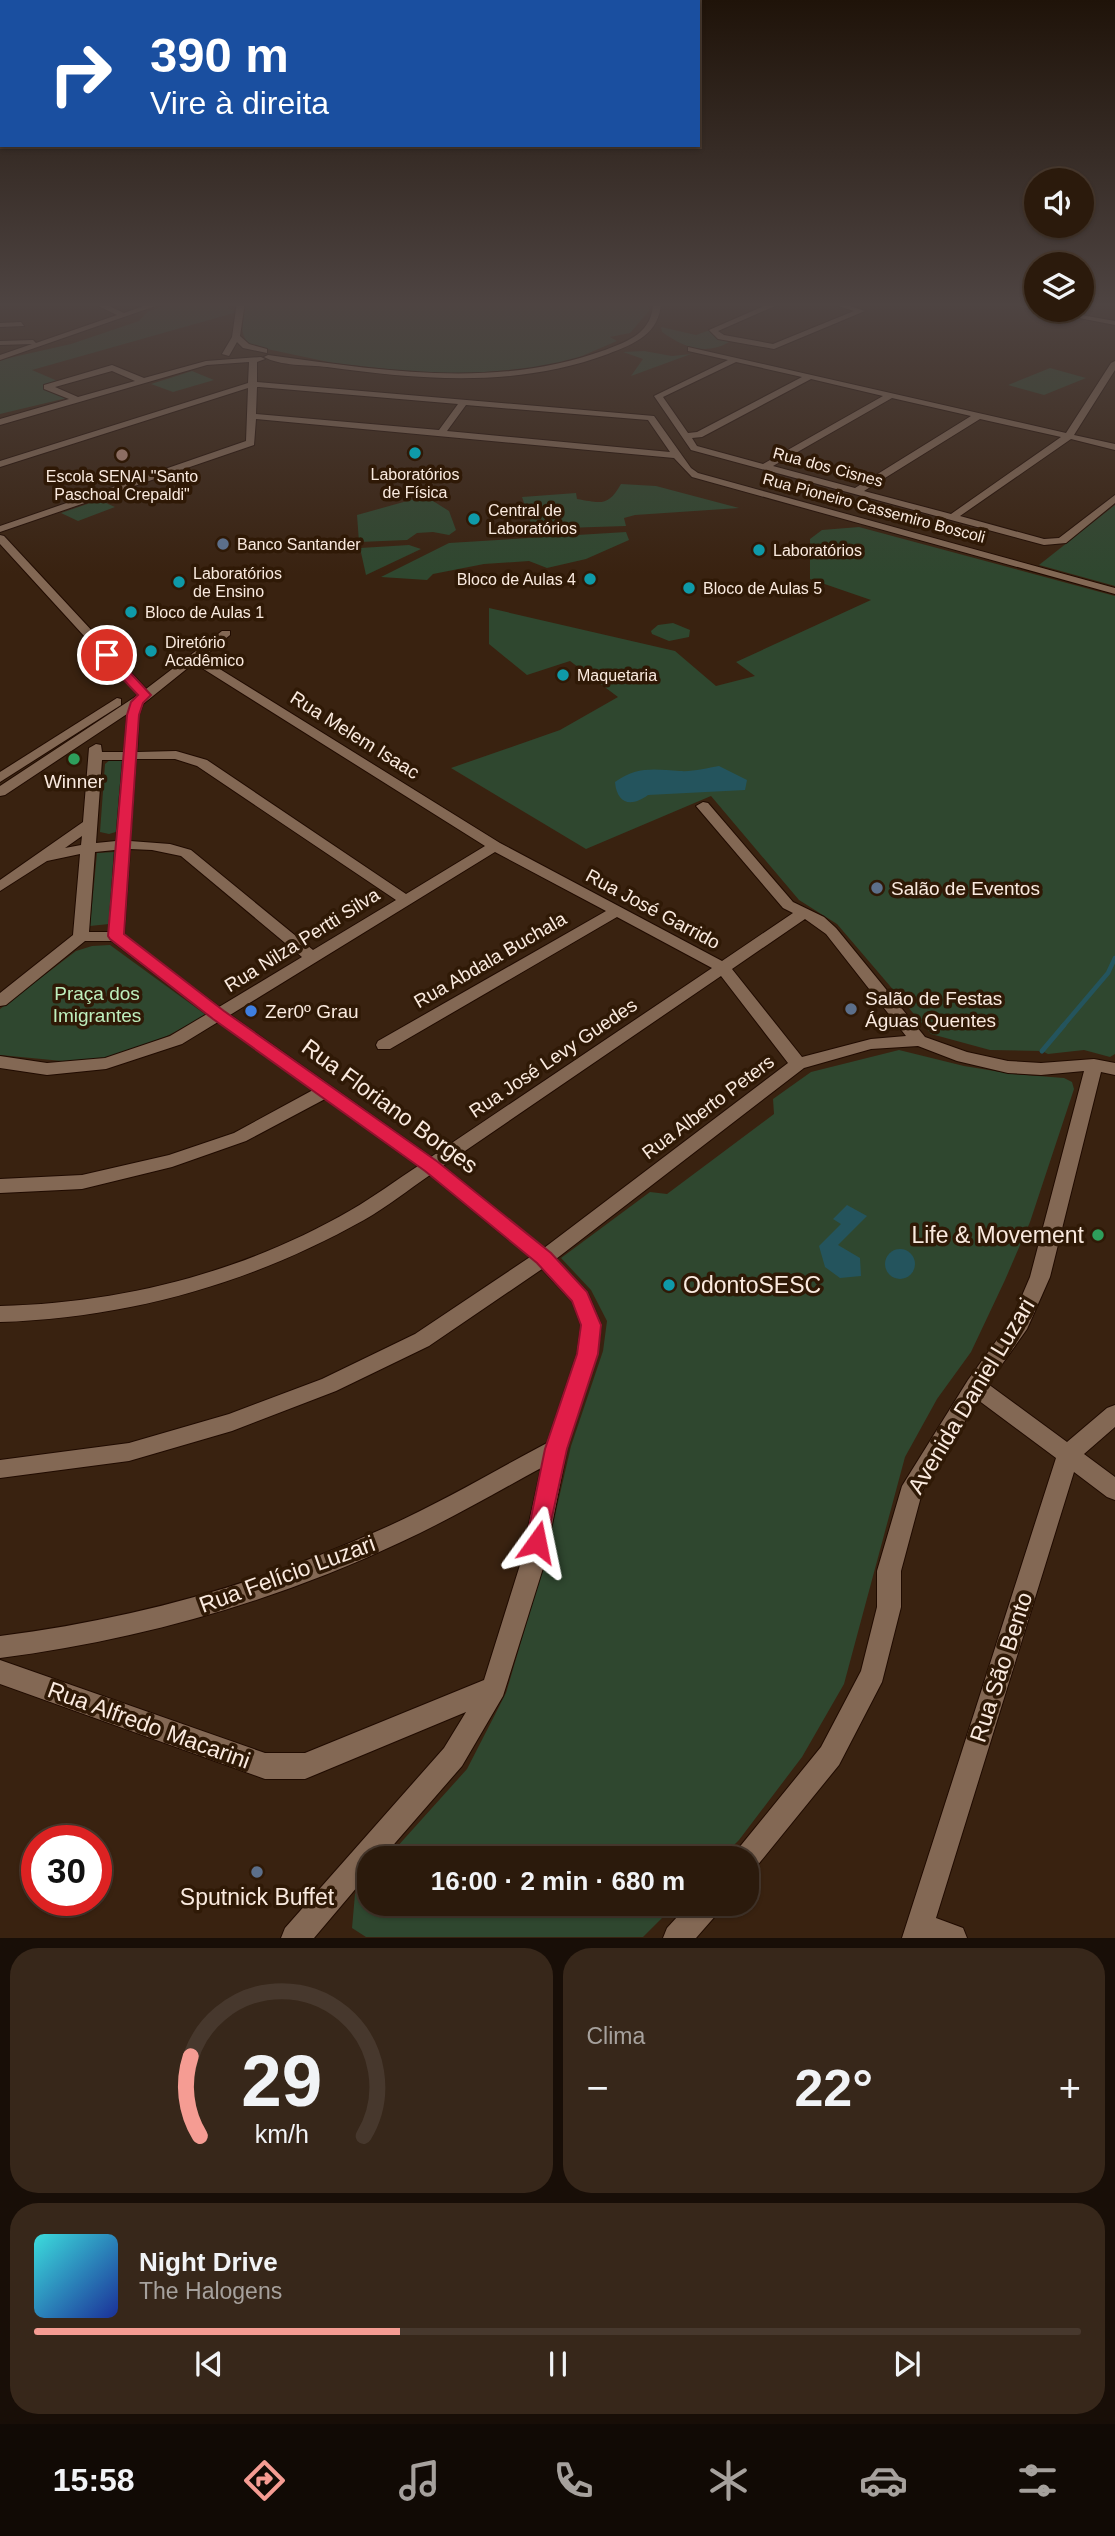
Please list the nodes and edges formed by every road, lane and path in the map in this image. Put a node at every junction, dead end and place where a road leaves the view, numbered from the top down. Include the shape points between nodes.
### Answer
1 (60, 392) edge
2 (101, 392) edge
3 (228, 392) edge
4 (252, 392) edge
5 (448, 392) edge
6 (666, 392) edge
7 (780, 392) edge
8 (875, 392) edge
9 (1096, 392) edge
10 (890, 396) junction
11 (76, 399) junction
12 (464, 401) junction
13 (251, 416) junction
14 (978, 416) junction
15 (0, 422) edge
16 (441, 434) junction
17 (685, 436) junction
18 (1068, 437) junction
19 (1115, 447) edge
20 (676, 455) junction
21 (0, 464) edge
22 (766, 467) junction
23 (857, 491) junction
24 (1115, 498) edge
25 (953, 517) junction
26 (0, 528) edge
27 (0, 538) edge
28 (1115, 591) edge
29 (226, 633) dead end
30 (194, 658) junction
31 (140, 695) junction
32 (106, 709) junction
33 (97, 729) junction
34 (132, 755) junction
35 (95, 756) junction
36 (0, 778) edge
37 (0, 792) edge
38 (702, 806) dead end
39 (90, 824) junction
40 (123, 846) junction
41 (495, 846) junction
42 (88, 849) junction
43 (41, 858) junction
44 (0, 887) edge
45 (406, 900) junction
46 (617, 911) junction
47 (804, 913) junction
48 (116, 936) junction
49 (81, 937) junction
50 (313, 958) junction
51 (723, 968) junction
52 (0, 1001) edge
53 (219, 1015) junction
54 (919, 1041) junction
55 (384, 1045) dead end
56 (0, 1062) edge
57 (799, 1064) junction
58 (1105, 1067) edge
59 (326, 1091) junction
60 (431, 1166) junction
61 (0, 1185) edge
62 (544, 1258) junction
63 (0, 1314) edge
64 (975, 1385) junction
65 (1115, 1414) edge
66 (556, 1449) junction
67 (1068, 1455) junction
68 (0, 1469) edge
69 (1115, 1490) edge
70 (0, 1647) edge
71 (0, 1672) edge
72 (494, 1688) junction
73 (757, 1846) edge
74 (696, 1916) edge
75 (918, 1931) edge
76 (295, 1937) edge
77 (677, 1937) edge
78 (953, 1937) edge

1 - 11 street
2 - 11 street
3 - 21 street
4 - 13 street
5 - 12 street
6 - 17 street, Rua dos Cisnes via 658,396
7 - 17 street via 699,435
8 - 10 street
9 - 18 street
10 - 14 street
10 - 22 street
11 - 15 street
12 - 16 street
12 - 20 street, Rua Pioneiro Cassemiro Boscoli via 651,418
13 - 16 street
13 - 26 street via 251,443
14 - 18 street
14 - 23 street
16 - 20 street
17 - 22 street, Rua dos Cisnes via 694,448
18 - 19 street
18 - 25 street
20 - 28 street, Rua Pioneiro Cassemiro Boscoli via 695,475
22 - 23 street, Rua dos Cisnes
23 - 25 street, Rua dos Cisnes
24 - 25 street, Rua dos Cisnes via 1055,543
27 - 31 street
29 - 30 street
30 - 31 street
30 - 41 street, Rua Melem Isaac
31 - 32 street
31 - 33 street
31 - 34 street via 133,715
32 - 33 street
32 - 36 street
33 - 35 street
33 - 37 street
34 - 35 street
34 - 40 street
34 - 45 street via 176,755 202,763
35 - 39 street
38 - 47 street via 788,905
39 - 42 street
39 - 43 street
40 - 42 street
40 - 48 street
40 - 50 street via 186,853
41 - 45 street, Rua Nilza Pertti Silva
41 - 46 street, Rua José Garrido
42 - 43 street
42 - 49 street
43 - 44 street
45 - 50 street, Rua Nilza Pertti Silva
46 - 51 street, Rua José Garrido
46 - 55 street, Rua Abdala Buchala
47 - 51 street, Rua José Levy Guedes
47 - 54 street via 831,931
48 - 49 street
48 - 53 street, Rua Floriano Borges
49 - 52 street
50 - 53 street, Rua Nilza Pertti Silva
51 - 57 street, Rua José Garrido
51 - 60 street, Rua José Levy Guedes
53 - 56 street, Rua Nilza Pertti Silva via 176,1040 106,1063 47,1069
53 - 59 street, Rua Floriano Borges
54 - 57 street, Rua Alberto Peters via 871,1044
54 - 58 street via 1007,1067
57 - 62 street, Rua Alberto Peters
58 - 64 street, Avenida Daniel Luzari via 1040,1278 1020,1323
59 - 60 street, Rua Floriano Borges
59 - 61 street via 240,1136 172,1161 82,1182
60 - 62 street, Rua Floriano Borges
60 - 63 street, Rua José Levy Guedes via 358,1215 226,1275 124,1301
62 - 66 street, Rua Floriano Borges via 580,1297 591,1325 587,1354
62 - 68 street, Rua Alberto Peters via 422,1339 329,1385 244,1418 130,1452
64 - 67 street
64 - 73 street, Avenida Daniel Luzari via 913,1486 889,1571 889,1607 873,1674 830,1756
65 - 67 street
66 - 70 street, Rua Felício Luzari via 392,1535 286,1579 176,1614 41,1643
66 - 72 street, Rua Floriano Borges via 532,1565
67 - 69 street
67 - 75 street, Rua São Bento
71 - 72 street, Rua Alfredo Macarini via 265,1766 305,1766
72 - 76 street, Rua Floriano Borges via 453,1757
74 - 77 street
75 - 78 street

